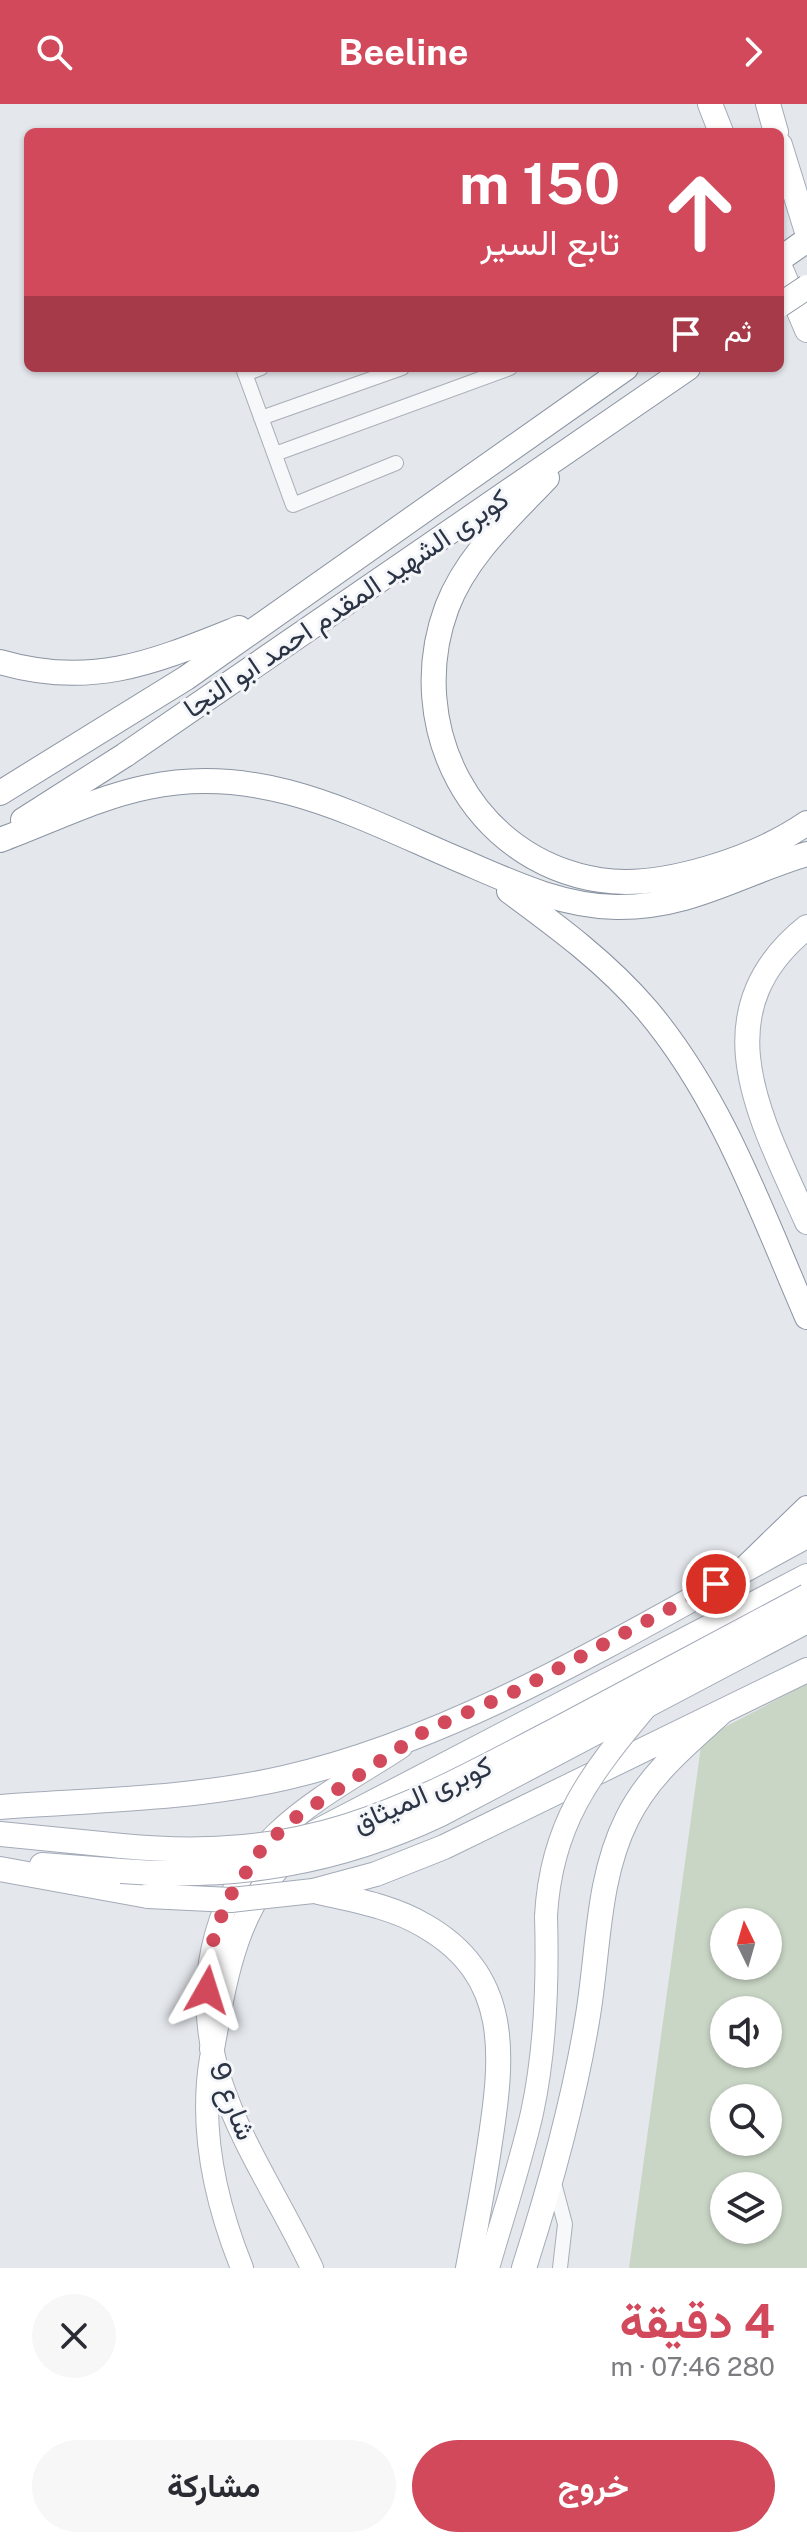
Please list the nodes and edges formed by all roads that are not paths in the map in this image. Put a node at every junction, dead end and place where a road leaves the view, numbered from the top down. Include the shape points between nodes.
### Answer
1 (710, 104) edge
2 (768, 104) edge
3 (719, 128) edge
4 (775, 128) edge
5 (784, 158) edge
6 (807, 232) edge
7 (807, 240) edge
8 (784, 256) edge
9 (784, 276) edge
10 (807, 287) edge
11 (784, 302) edge
12 (807, 330) edge
13 (244, 372) edge
14 (391, 372) edge
15 (499, 372) edge
16 (620, 372) edge
17 (682, 372) edge
18 (261, 418) junction
19 (582, 441) junction
20 (275, 454) junction
21 (396, 463) dead end
22 (279, 613) junction
23 (0, 662) edge
24 (0, 793) edge
25 (807, 823) edge
26 (0, 833) edge
27 (0, 840) edge
28 (807, 854) edge
29 (478, 868) junction
30 (807, 927) edge
31 (807, 1222) edge
32 (807, 1317) edge
33 (807, 1508) edge
34 (807, 1536) edge
35 (744, 1569) junction
36 (807, 1576) edge
37 (807, 1596) edge
38 (807, 1621) edge
39 (807, 1670) edge
40 (648, 1705) junction
41 (723, 1711) junction
42 (425, 1731) junction
43 (0, 1807) edge
44 (0, 1834) edge
45 (0, 1862) edge
46 (0, 1869) edge
47 (313, 1891) junction
48 (212, 2049) junction
49 (552, 2177) junction
50 (242, 2268) edge
51 (312, 2268) edge
52 (468, 2268) edge
53 (488, 2268) edge
54 (524, 2268) edge
55 (560, 2268) edge

1 - 3 main road
2 - 4 main road
5 - 6 main road
7 - 8 main road
9 - 12 main road
10 - 11 main road, bridge
13 - 18 street
14 - 18 street
15 - 20 street
16 - 22 main road, كوبرى الشهيد المقدم احمد ابو النجا
17 - 19 main road, كوبرى الشهيد المقدم احمد ابو النجا
18 - 20 street
19 - 25 main road via 479,551 441,624 433,686 450,767 472,804 502,836 538,860 578,876 621,882 685,875
19 - 26 main road, كوبرى الشهيد المقدم احمد ابو النجا via 112,764
20 - 21 street via 293,505
22 - 23 main road via 112,672 67,675
22 - 24 main road, كوبرى الشهيد المقدم احمد ابو النجا via 138,709
27 - 29 main road via 123,793 222,780 319,799
28 - 29 main road via 702,895 636,907 569,901
29 - 32 main road via 601,963 666,1034 717,1114
30 - 31 main road via 764,978 751,1011 746,1047 754,1101
33 - 35 main road
34 - 35 main road
35 - 42 main road via 518,1690
36 - 48 main road via 313,1834 269,1878 240,1927
37 - 44 main road, كوبرى الميثاق, bridge via 444,1790 377,1819 269,1846 196,1851
38 - 40 main road, كوبرى الميثاق, bridge
39 - 41 main road
40 - 45 main road, كوبرى الميثاق, bridge via 441,1814 349,1851 220,1874
40 - 53 main road, bridge via 592,1772 571,1810 553,1862 538,2077
41 - 47 main road via 433,1852
41 - 49 main road via 650,1782 615,1846 581,2054
42 - 43 main road via 320,1769 247,1786
42 - 48 main road, شارع 9 via 295,1818 263,1847 237,1882 218,1922 208,1967
46 - 47 main road, bridge via 148,1896 231,1900
47 - 52 main road via 389,1909 438,1934 470,1965 492,2003 500,2073
48 - 50 main road via 205,2106 208,2142 217,2194
48 - 51 main road, شارع 9 via 228,2101
49 - 54 main road
49 - 55 street via 565,2224

